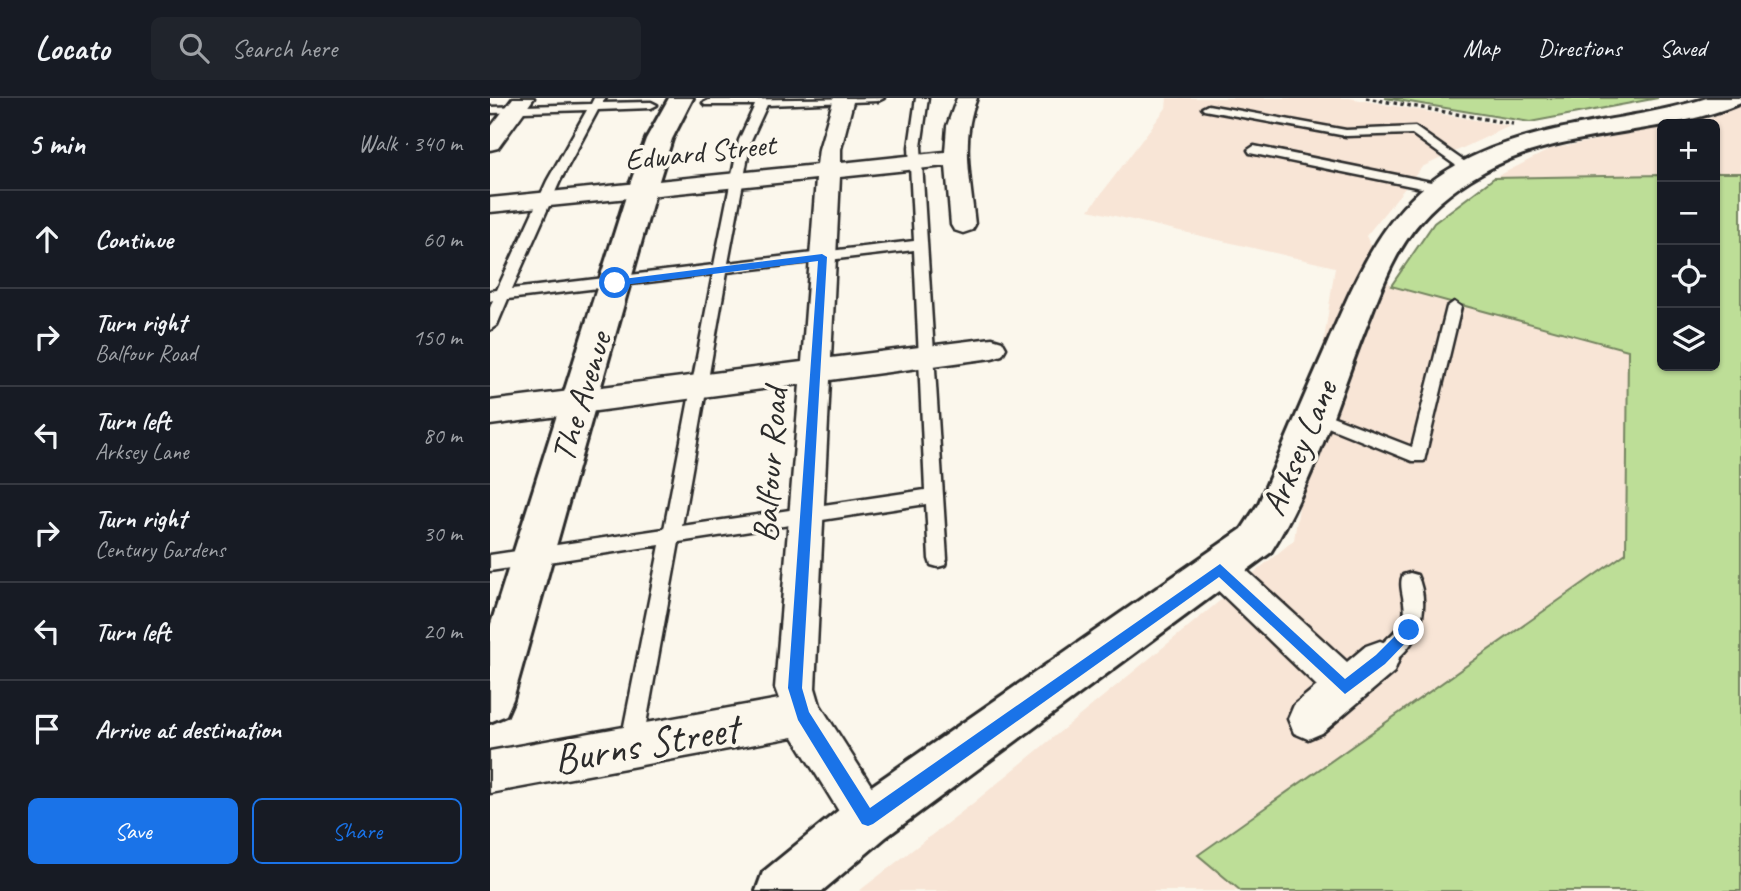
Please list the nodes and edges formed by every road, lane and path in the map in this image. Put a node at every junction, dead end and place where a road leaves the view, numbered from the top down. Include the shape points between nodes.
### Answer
1 (878, 98) edge
2 (922, 98) edge
3 (967, 98) edge
4 (1366, 98) edge
5 (1732, 98) edge
6 (844, 99) edge
7 (763, 100) edge
8 (598, 102) edge
9 (681, 102) edge
10 (520, 103) edge
11 (1208, 108) dead end
12 (490, 110) edge
13 (1552, 138) junction
14 (490, 144) edge
15 (1254, 150) dead end
16 (958, 158) junction
17 (916, 162) junction
18 (828, 170) junction
19 (1455, 179) junction
20 (736, 180) junction
21 (642, 190) junction
22 (543, 200) junction
23 (490, 205) edge
24 (963, 225) dead end
25 (920, 245) junction
26 (822, 257) junction
27 (720, 269) junction
28 (615, 283) junction
29 (496, 295) edge
30 (1454, 307) dead end
31 (490, 325) edge
32 (992, 348) dead end
33 (927, 356) junction
34 (815, 371) junction
35 (700, 386) junction
36 (580, 401) junction
37 (490, 413) edge
38 (1314, 415) junction
39 (934, 496) junction
40 (806, 515) junction
41 (671, 536) junction
42 (533, 556) junction
43 (938, 559) dead end
44 (490, 563) edge
45 (1220, 569) junction
46 (1410, 581) dead end
47 (1380, 659) joint
48 (1345, 687) junction
49 (490, 699) edge
50 (803, 715) junction
51 (1308, 719) dead end
52 (631, 746) junction
53 (490, 772) edge
54 (868, 819) junction
55 (782, 891) edge

1 - 6 lane
2 - 17 lane
3 - 16 street via 957,127
4 - 13 path via 1527,126
5 - 13 street, Arksey Lane via 1680,115
6 - 7 lane
6 - 18 street, Balfour Road
7 - 9 lane
7 - 20 lane via 745,141
8 - 9 lane
8 - 10 lane
8 - 22 lane
9 - 21 street, The Avenue via 659,139
10 - 12 lane
10 - 14 street
11 - 19 lane via 1346,133 1415,130
13 - 19 street, Arksey Lane via 1518,147
15 - 19 lane
16 - 17 street, Edward Street
16 - 24 street
17 - 18 street, Edward Street
17 - 25 lane
18 - 20 street, Edward Street
18 - 26 street, Balfour Road
19 - 38 street, Arksey Lane via 1398,229 1374,269
20 - 21 street, Edward Street
20 - 27 lane
21 - 22 street, Edward Street
21 - 28 street, The Avenue
22 - 23 street, Edward Street
22 - 29 lane
25 - 26 lane
25 - 33 lane
26 - 27 lane
26 - 34 street, Balfour Road
27 - 28 lane
27 - 35 lane
28 - 29 lane
28 - 36 street, The Avenue
29 - 31 lane
30 - 38 lane via 1418,456
32 - 33 street
33 - 34 street
33 - 39 lane
34 - 35 street
34 - 40 street, Balfour Road
35 - 36 street
35 - 41 lane
36 - 37 street
36 - 42 street, The Avenue
38 - 45 street, Arksey Lane via 1275,512 1256,541
39 - 40 lane
39 - 43 lane
40 - 41 lane
40 - 50 street, Balfour Road via 795,688
41 - 42 lane
41 - 52 lane
42 - 44 lane
42 - 49 street, The Avenue
45 - 48 street
45 - 54 street, Arksey Lane
46 - 47 lane via 1416,599 1409,630
47 - 48 street
48 - 51 street
50 - 52 street, Burns Street
50 - 54 street, Balfour Road
52 - 53 street, Burns Street
54 - 55 street, Arksey Lane

